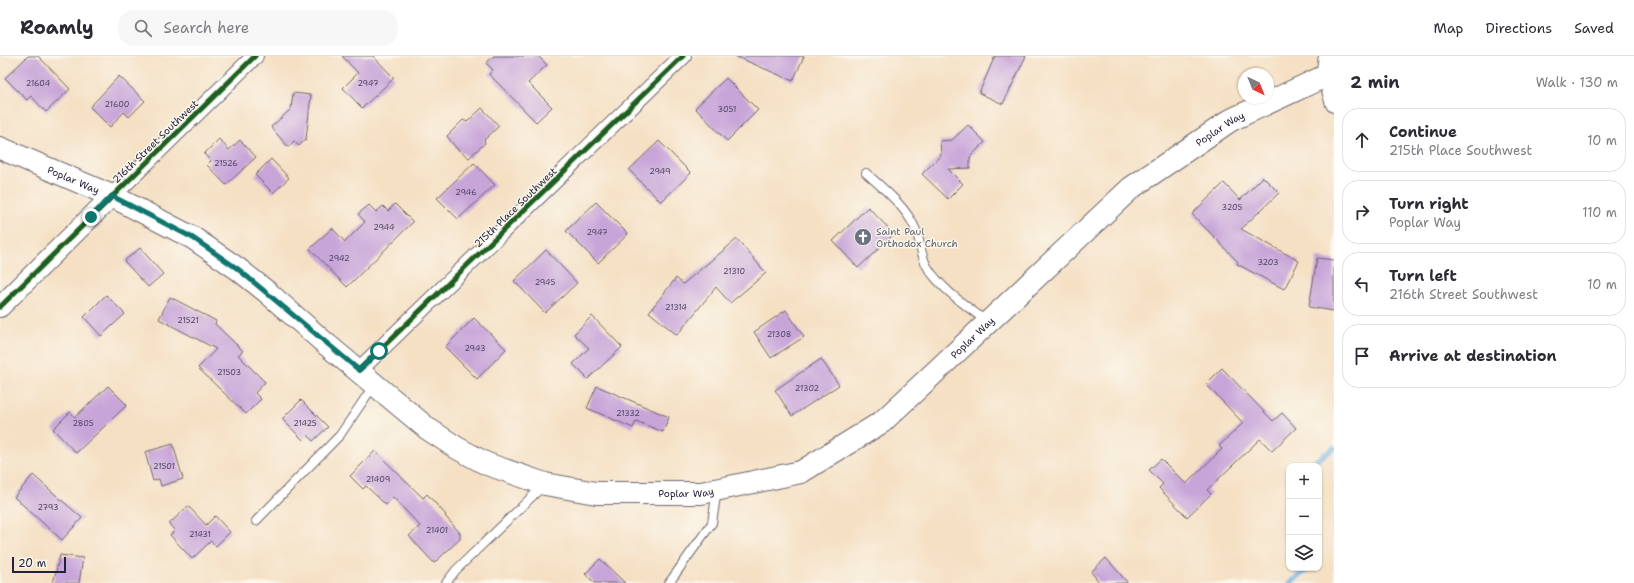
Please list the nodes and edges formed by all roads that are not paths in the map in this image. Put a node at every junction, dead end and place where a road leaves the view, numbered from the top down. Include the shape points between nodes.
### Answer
1 (255, 56) edge
2 (683, 56) edge
3 (1329, 68) edge
4 (1334, 104) edge
5 (0, 148) edge
6 (866, 173) dead end
7 (112, 196) junction
8 (0, 307) edge
9 (988, 323) junction
10 (367, 377) junction
11 (545, 484) junction
12 (717, 490) junction
13 (256, 521) dead end
14 (446, 583) edge
15 (669, 583) edge

1 - 7 street, 216th Street Southwest
2 - 10 street, 215th Place Southwest
3 - 4 street
3 - 9 main road, Poplar Way via 1232,120 1131,188
5 - 7 main road, Poplar Way
6 - 9 lane via 909,215 916,229 927,267 939,282
7 - 8 street, 216th Street Southwest
7 - 10 main road, Poplar Way via 193,238 238,269
9 - 12 main road, Poplar Way via 882,422 801,472
10 - 11 main road, Poplar Way via 428,429 457,448 487,464
10 - 13 lane via 340,435
11 - 12 main road, Poplar Way via 596,493 700,493
11 - 14 lane via 456,570
12 - 15 lane via 712,523

